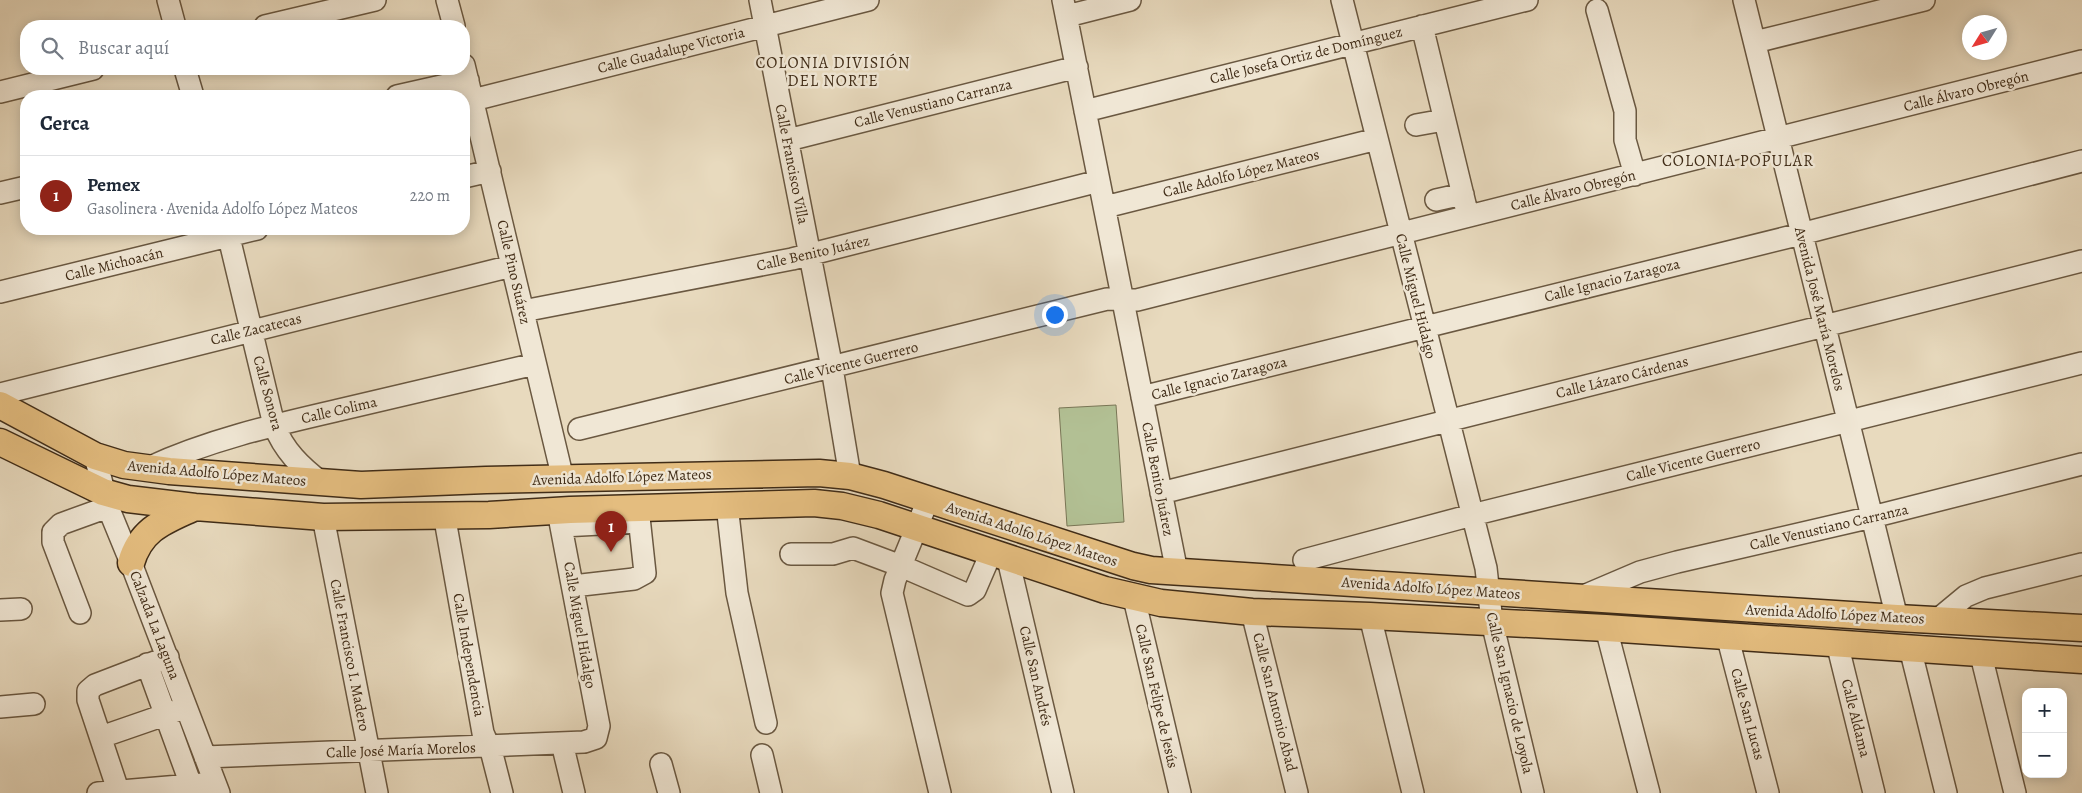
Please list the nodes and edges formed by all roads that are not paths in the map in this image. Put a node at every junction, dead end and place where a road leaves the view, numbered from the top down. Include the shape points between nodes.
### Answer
1 (168, 0) edge
2 (375, 0) edge
3 (448, 0) edge
4 (760, 0) edge
5 (868, 0) edge
6 (1130, 0) edge
7 (1342, 0) edge
8 (1526, 0) edge
9 (1744, 0) edge
10 (1924, 0) edge
11 (1065, 8) edge
12 (1597, 10) dead end
13 (173, 20) edge
14 (290, 20) edge
15 (453, 20) edge
16 (765, 26) junction
17 (1422, 26) junction
18 (1755, 42) junction
19 (1352, 44) junction
20 (2082, 61) edge
21 (1077, 66) junction
22 (69, 75) edge
23 (187, 75) edge
24 (457, 75) edge
25 (467, 75) edge
26 (191, 90) edge
27 (414, 90) edge
28 (0, 92) edge
29 (473, 100) junction
30 (1085, 111) junction
31 (1444, 120) junction
32 (1416, 126) dead end
33 (1377, 139) junction
34 (1778, 139) junction
35 (788, 140) junction
36 (2082, 162) edge
37 (490, 171) junction
38 (1634, 175) junction
39 (470, 176) edge
40 (1100, 181) junction
41 (20, 188) edge
42 (0, 193) edge
43 (1463, 194) junction
44 (1436, 200) dead end
45 (1105, 207) junction
46 (1468, 216) junction
47 (1400, 234) junction
48 (1801, 234) junction
49 (217, 235) edge
50 (229, 235) edge
51 (808, 256) junction
52 (2082, 262) edge
53 (512, 266) junction
54 (0, 292) edge
55 (1122, 299) junction
56 (523, 311) junction
57 (1423, 326) junction
58 (1825, 327) junction
59 (251, 330) junction
60 (2082, 363) edge
61 (535, 364) junction
62 (832, 368) junction
63 (0, 394) edge
64 (1142, 397) junction
65 (0, 405) edge
66 (1448, 420) junction
67 (1849, 422) junction
68 (274, 425) junction
69 (579, 429) dead end
70 (0, 442) edge
71 (95, 456) junction
72 (2082, 464) edge
73 (148, 468) junction
74 (850, 476) junction
75 (563, 479) junction
76 (486, 480) junction
77 (322, 484) junction
78 (1162, 493) junction
79 (105, 500) junction
80 (928, 500) junction
81 (727, 505) junction
82 (195, 507) junction
83 (444, 514) junction
84 (489, 515) junction
85 (638, 515) junction
86 (1472, 515) junction
87 (323, 516) junction
88 (1872, 517) junction
89 (565, 518) junction
90 (917, 529) junction
91 (791, 554) dead end
92 (1000, 556) junction
93 (1304, 560) dead end
94 (131, 563) junction
95 (2082, 564) edge
96 (901, 566) junction
97 (1177, 572) junction
98 (578, 585) junction
99 (1490, 592) junction
100 (1134, 598) junction
101 (1579, 598) junction
102 (22, 608) dead end
103 (0, 610) edge
104 (1252, 612) junction
105 (80, 613) dead end
106 (1370, 616) junction
107 (1897, 618) junction
108 (1936, 620) junction
109 (1492, 622) junction
110 (1606, 628) junction
111 (2082, 628) edge
112 (1727, 636) junction
113 (1837, 643) junction
114 (1910, 648) junction
115 (1980, 652) junction
116 (168, 657) junction
117 (147, 664) junction
118 (2081, 664) edge
119 (34, 704) dead end
120 (0, 707) edge
121 (187, 707) junction
122 (166, 714) junction
123 (766, 723) dead end
124 (101, 737) junction
125 (596, 738) joint
126 (562, 743) junction
127 (488, 747) junction
128 (369, 751) junction
129 (762, 755) dead end
130 (205, 757) junction
131 (661, 764) dead end
132 (191, 785) junction
133 (217, 788) edge
134 (112, 792) edge
135 (377, 793) edge
136 (502, 793) edge
137 (574, 793) edge
138 (669, 793) edge
139 (771, 793) edge
140 (940, 793) edge
141 (1064, 793) edge
142 (1180, 793) edge
143 (1297, 793) edge
144 (1413, 793) edge
145 (1532, 793) edge
146 (1648, 793) edge
147 (1768, 793) edge
148 (1874, 793) edge
149 (1946, 793) edge
150 (2014, 793) edge

1 - 13 street
2 - 14 street
3 - 15 street
4 - 16 street, Calle Francisco Villa
5 - 16 street, Calle Guadalupe Victoria
6 - 11 street
7 - 19 street, Calle Miguel Hidalgo
8 - 17 street, Calle Josefa Ortiz de Domínguez
9 - 18 street, Avenida José María Morelos
10 - 18 street
11 - 21 street, Calle Benito Juárez
12 - 38 street via 1625,110 1625,140
16 - 29 street, Calle Guadalupe Victoria
16 - 35 street, Calle Francisco Villa
17 - 19 street, Calle Josefa Ortiz de Domínguez
17 - 31 street
18 - 34 street, Avenida José María Morelos
19 - 30 street, Calle Josefa Ortiz de Domínguez
19 - 33 street, Calle Miguel Hidalgo
20 - 34 street, Calle Álvaro Obregón
21 - 30 street, Calle Benito Juárez
21 - 35 street, Calle Venustiano Carranza
22 - 28 street
23 - 26 street
24 - 27 street
25 - 29 street, Calle Pino Suárez
29 - 37 street, Calle Pino Suárez
30 - 40 street, Calle Benito Juárez
31 - 32 street
31 - 43 street
33 - 45 street, Calle Adolfo López Mateos
33 - 47 street, Calle Miguel Hidalgo
34 - 38 street, Calle Álvaro Obregón
34 - 48 street, Avenida José María Morelos
35 - 51 street, Calle Francisco Villa
36 - 48 street, Calle Ignacio Zaragoza
37 - 39 street
37 - 53 street, Calle Pino Suárez
38 - 46 street, Calle Álvaro Obregón
40 - 45 street, Calle Benito Juárez
40 - 51 street, Calle Benito Juárez
41 - 42 street
43 - 44 street
43 - 46 street
45 - 55 street, Calle Benito Juárez
46 - 47 street, Calle Álvaro Obregón
47 - 55 street, Calle Álvaro Obregón via 1137,300
47 - 57 street, Calle Miguel Hidalgo
48 - 57 street, Calle Ignacio Zaragoza
48 - 58 street, Avenida José María Morelos
49 - 54 street, Calle Michoacán
50 - 59 street, Calle Sonora
51 - 56 street, Calle Benito Juárez
51 - 62 street, Calle Francisco Villa
52 - 58 street, Calle Lázaro Cárdenas
53 - 56 street, Calle Pino Suárez
53 - 59 street, Calle Zacatecas
55 - 62 street, Calle Vicente Guerrero via 1107,299
55 - 64 street, Calle Benito Juárez
56 - 61 street, Calle Pino Suárez
57 - 64 street, Calle Ignacio Zaragoza
57 - 66 street, Calle Miguel Hidalgo
58 - 66 street, Calle Lázaro Cárdenas
58 - 67 street, Avenida José María Morelos
59 - 63 street, Calle Zacatecas
59 - 68 street, Calle Sonora
60 - 67 street, Calle Vicente Guerrero
61 - 68 street, Calle Colima
61 - 75 street, Calle Pino Suárez
62 - 69 street, Calle Vicente Guerrero
62 - 74 street, Calle Francisco Villa
64 - 78 street, Calle Benito Juárez
65 - 71 main road, Avenida Adolfo López Mateos
66 - 78 street, Calle Lázaro Cárdenas
66 - 86 street, Calle Miguel Hidalgo
67 - 86 street, Calle Vicente Guerrero
67 - 88 street, Avenida José María Morelos
68 - 73 street, Calle Colima via 175,455
68 - 77 street, Calle Sonora via 290,455
70 - 79 main road, Avenida Adolfo López Mateos
71 - 73 main road, Avenida Adolfo López Mateos via 124,466
71 - 79 street, Calzada La Laguna
72 - 88 street, Calle Venustiano Carranza
73 - 77 main road, Avenida Adolfo López Mateos
74 - 75 main road, Avenida Adolfo López Mateos via 790,473
74 - 80 main road, Avenida Adolfo López Mateos
75 - 76 main road, Avenida Adolfo López Mateos
76 - 77 main road, Avenida Adolfo López Mateos
76 - 84 main road
78 - 97 street, Calle Benito Juárez
79 - 82 main road, Avenida Adolfo López Mateos via 128,499
79 - 94 street, Calzada La Laguna
79 - 105 street via 61,524 53,532 53,542
80 - 90 street
80 - 97 main road, Avenida Adolfo López Mateos via 1133,566
81 - 85 main road, Avenida Adolfo López Mateos
81 - 90 main road, Avenida Adolfo López Mateos via 806,503 842,506
81 - 123 street via 737,593
82 - 87 main road, Avenida Adolfo López Mateos
82 - 94 main road via 159,525 144,537 137,545
83 - 84 main road, Avenida Adolfo López Mateos
83 - 87 main road, Avenida Adolfo López Mateos
83 - 127 street, Calle Independencia
84 - 89 main road, Avenida Adolfo López Mateos
85 - 89 main road, Avenida Adolfo López Mateos
85 - 98 street via 645,573 634,580
86 - 93 street, Calle Vicente Guerrero
86 - 99 street, Calle Miguel Hidalgo
87 - 128 street, Calle Francisco I. Madero
88 - 101 street, Calle Venustiano Carranza via 1640,572
88 - 107 street, Avenida José María Morelos
89 - 98 street, Calle Miguel Hidalgo
90 - 92 main road, Avenida Adolfo López Mateos
90 - 96 street
91 - 96 street via 832,554 854,548
92 - 96 street via 968,595
92 - 100 main road, Avenida Adolfo López Mateos
92 - 141 street, Calle San Andrés
94 - 116 street, Calzada La Laguna
95 - 108 street via 1985,588 1966,596
96 - 140 street via 892,588 892,597
97 - 99 main road, Avenida Adolfo López Mateos
98 - 125 street, Calle Miguel Hidalgo via 599,726
99 - 101 main road, Avenida Adolfo López Mateos
99 - 109 street, Calle San Ignacio de Loyola
100 - 104 main road, Avenida Adolfo López Mateos
100 - 142 street, Calle San Felipe de Jesús
101 - 107 main road, Avenida Adolfo López Mateos
102 - 103 street
104 - 106 main road, Avenida Adolfo López Mateos
104 - 143 street, Calle San Antonio Abad
106 - 109 main road, Avenida Adolfo López Mateos
106 - 144 street
107 - 108 main road, Avenida Adolfo López Mateos
108 - 111 main road, Avenida Adolfo López Mateos
109 - 110 main road, Avenida Adolfo López Mateos
109 - 145 street, Calle San Ignacio de Loyola
110 - 112 main road, Avenida Adolfo López Mateos
110 - 146 street
112 - 113 main road, Avenida Adolfo López Mateos
112 - 147 street, Calle San Lucas
113 - 114 main road, Avenida Adolfo López Mateos
113 - 148 street, Calle Aldama
114 - 115 main road, Avenida Adolfo López Mateos
114 - 149 street
115 - 118 main road, Avenida Adolfo López Mateos
115 - 150 street
116 - 117 street
116 - 121 street, Calzada La Laguna
117 - 122 street
117 - 124 street via 90,688 88,700
119 - 120 street
121 - 122 street
121 - 130 street, Calzada La Laguna
122 - 124 street
122 - 132 street
124 - 134 street
125 - 126 street, Calle José María Morelos
126 - 127 street, Calle José María Morelos
126 - 137 street
127 - 128 street, Calle José María Morelos
127 - 136 street, Calle Independencia
128 - 130 street, Calle José María Morelos
128 - 135 street, Calle Francisco I. Madero
129 - 139 street
130 - 133 street, Calzada La Laguna
131 - 138 street
132 - 133 street
132 - 134 street

